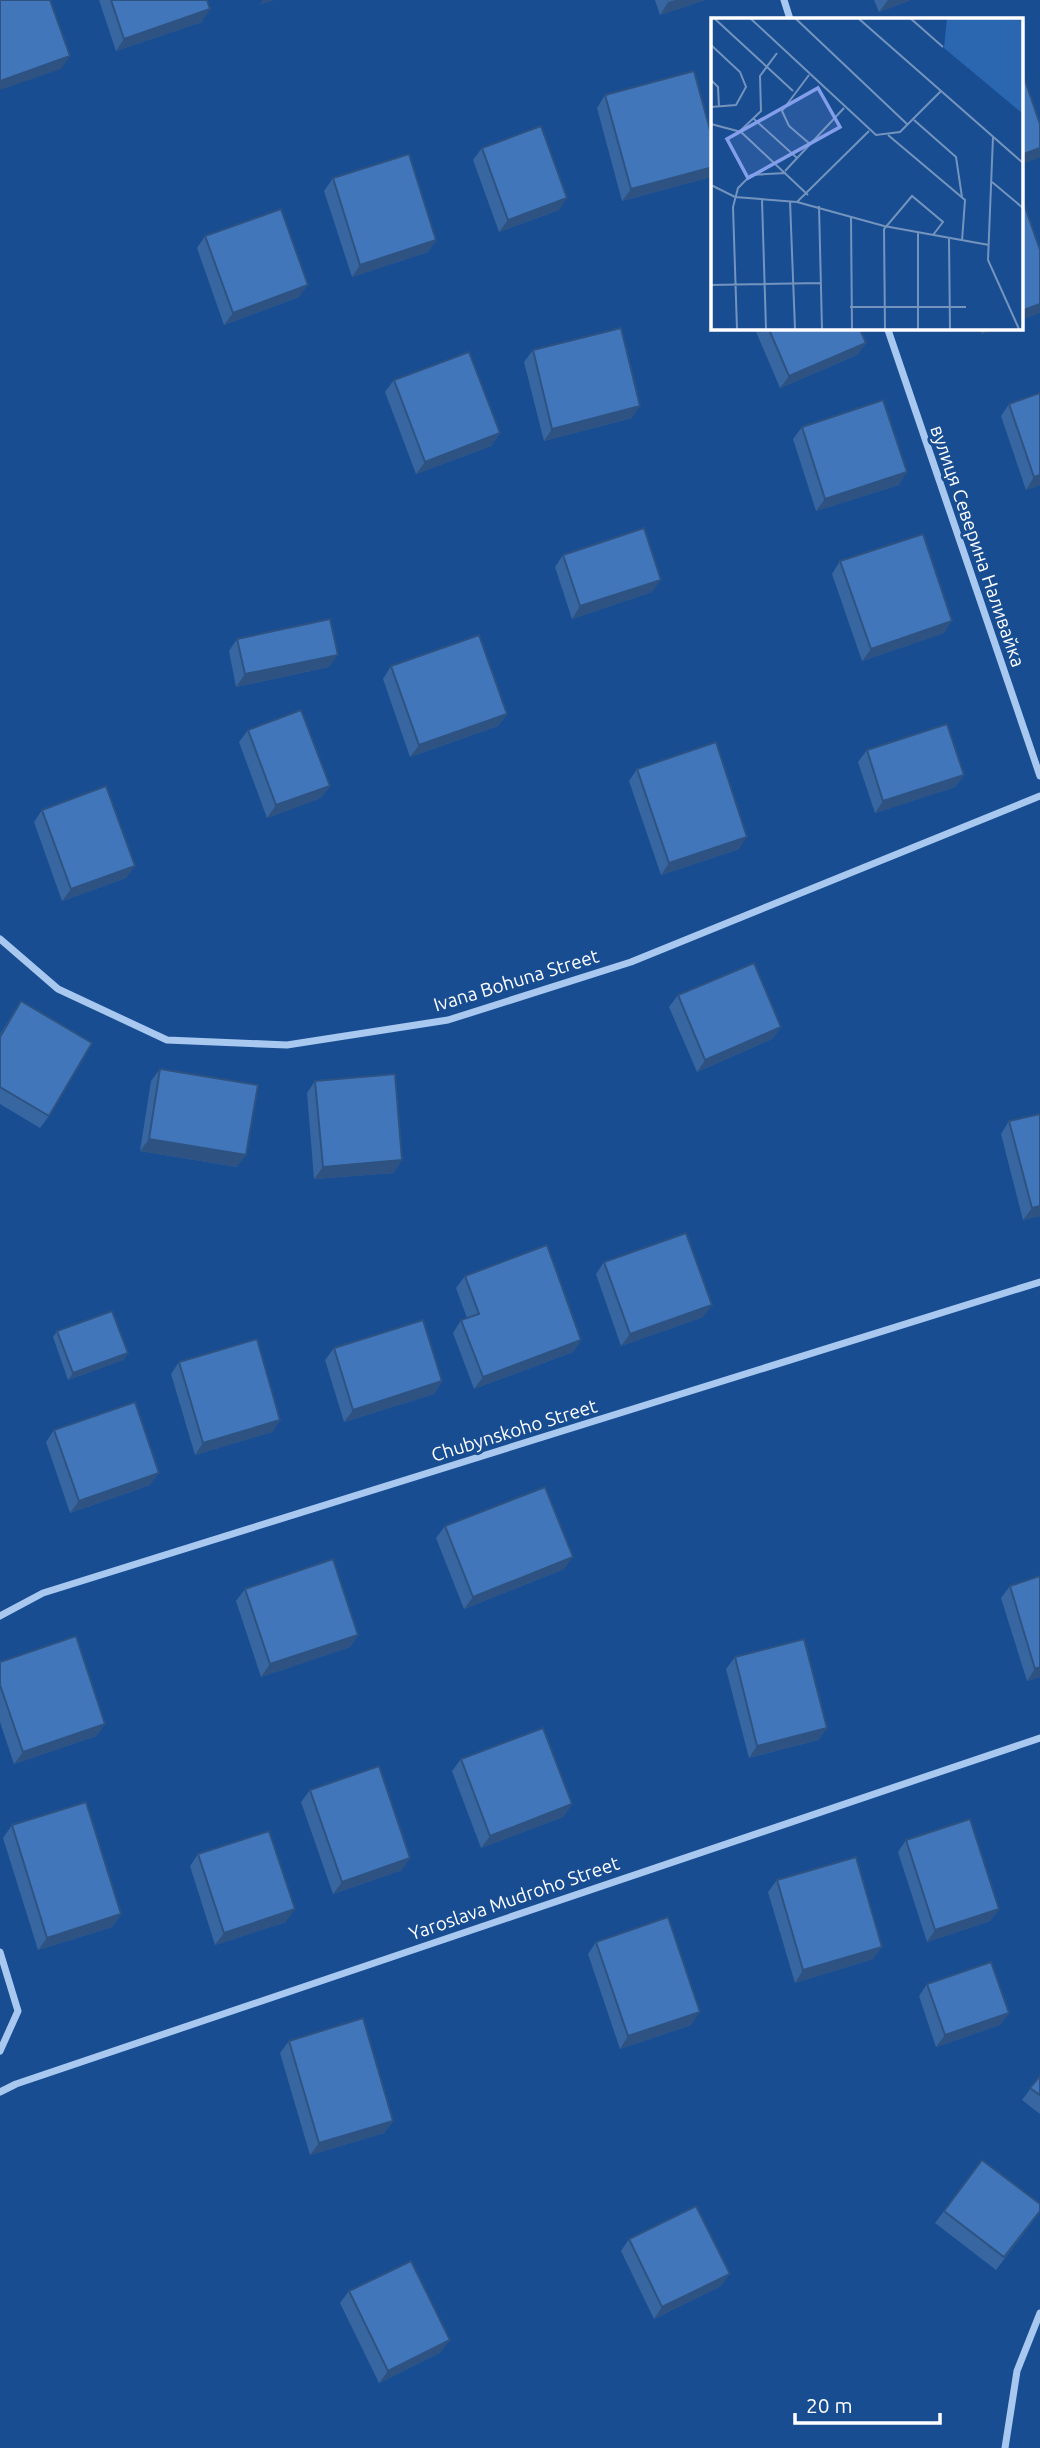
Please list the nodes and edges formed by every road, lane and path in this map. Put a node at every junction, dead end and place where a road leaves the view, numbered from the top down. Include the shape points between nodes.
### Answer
1 (784, 0) edge
2 (790, 18) edge
3 (888, 329) edge
4 (1040, 776) edge
5 (1040, 796) edge
6 (0, 939) edge
7 (1040, 1282) edge
8 (0, 1616) edge
9 (1040, 1738) edge
10 (0, 1952) edge
11 (0, 2051) edge
12 (0, 2092) edge
13 (1040, 2313) edge
14 (1005, 2448) edge

1 - 2 street
3 - 4 street, вулиця Северина Наливайка
5 - 6 street, Ivana Bohuna Street via 631,962 448,1020 288,1045 167,1041 58,989
7 - 8 street, Chubynskoho Street via 43,1593
9 - 12 street, Yaroslava Mudroho Street
10 - 11 street via 18,2011
13 - 14 street via 1017,2371

